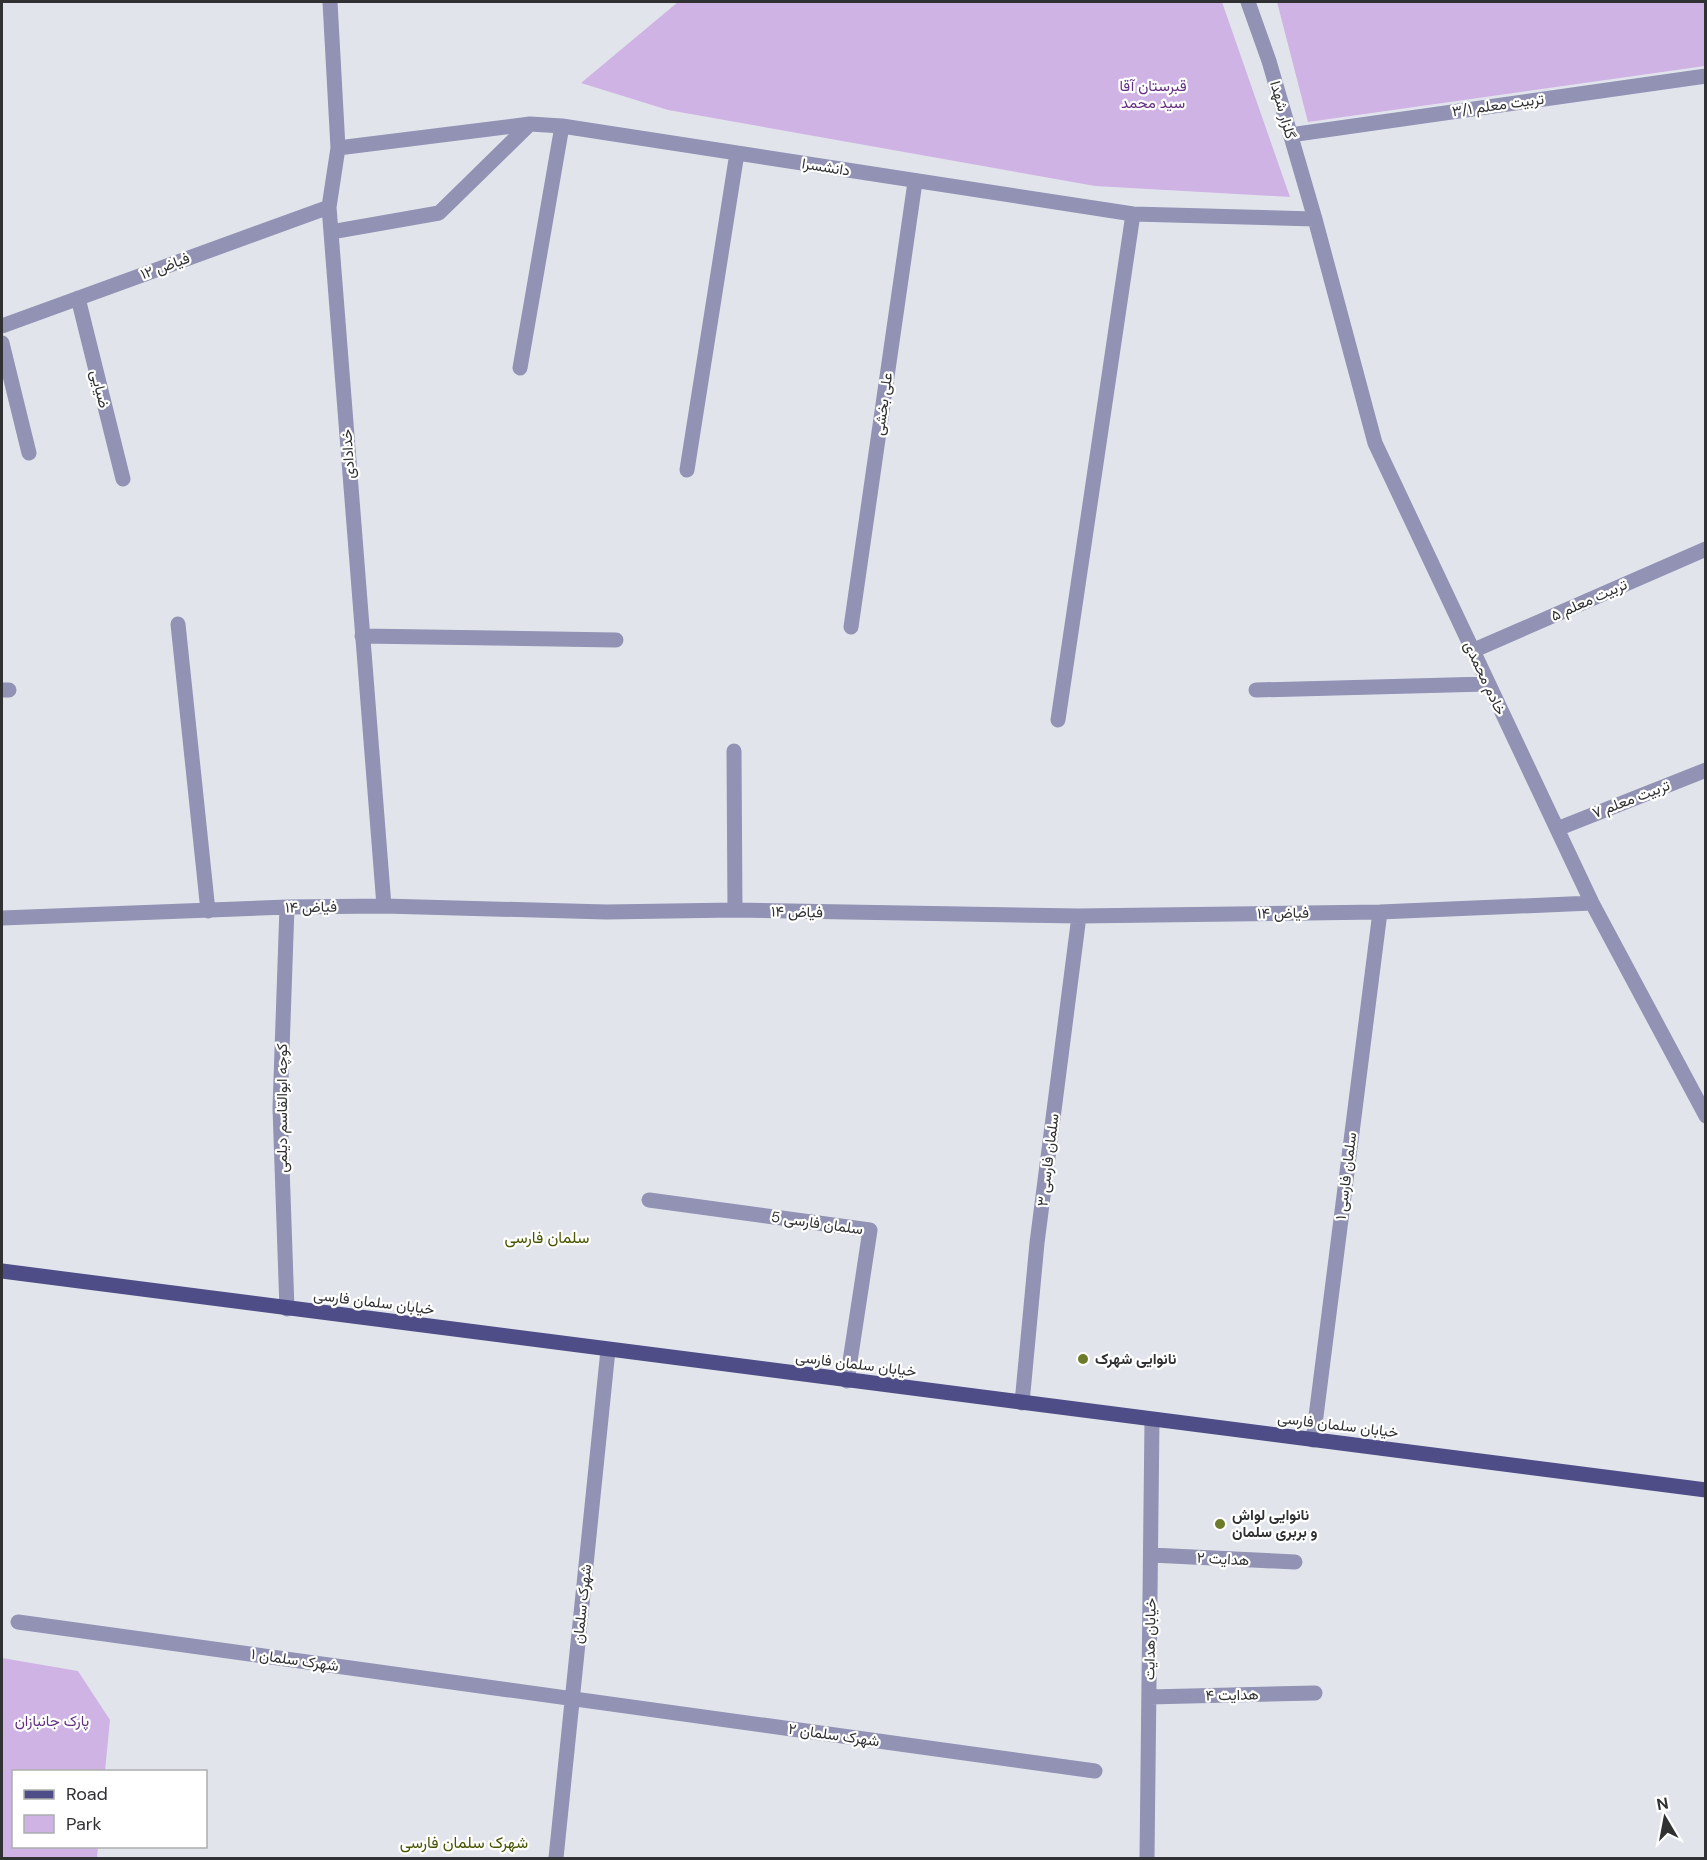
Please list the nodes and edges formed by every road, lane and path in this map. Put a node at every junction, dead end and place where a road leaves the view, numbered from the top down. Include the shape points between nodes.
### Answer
1 (330, 2) edge
2 (1248, 2) edge
3 (1706, 76) edge
4 (530, 124) junction
5 (562, 126) junction
6 (1290, 135) junction
7 (338, 148) junction
8 (737, 153) junction
9 (915, 182) junction
10 (329, 207) junction
11 (1133, 214) junction
12 (1315, 219) junction
13 (331, 232) junction
14 (78, 298) junction
15 (2, 326) edge
16 (2, 343) edge
17 (520, 368) dead end
18 (29, 453) dead end
19 (687, 470) dead end
20 (123, 479) dead end
21 (1706, 549) edge
22 (178, 624) dead end
23 (851, 627) dead end
24 (362, 636) junction
25 (616, 640) dead end
26 (1472, 651) junction
27 (1487, 684) junction
28 (1256, 690) dead end
29 (1058, 720) dead end
30 (734, 751) dead end
31 (1706, 770) edge
32 (1557, 828) junction
33 (1592, 903) junction
34 (384, 906) junction
35 (287, 907) junction
36 (735, 910) junction
37 (208, 911) junction
38 (1380, 912) junction
39 (1079, 916) junction
40 (2, 918) edge
41 (1706, 1116) edge
42 (649, 1200) dead end
43 (2, 1271) edge
44 (287, 1309) junction
45 (608, 1350) junction
46 (847, 1381) junction
47 (1022, 1403) junction
48 (1152, 1420) junction
49 (1313, 1440) junction
50 (1706, 1490) edge
51 (1151, 1555) junction
52 (1295, 1562) dead end
53 (18, 1622) dead end
54 (1315, 1693) dead end
55 (1149, 1697) junction
56 (572, 1699) junction
57 (1095, 1771) dead end
58 (556, 1858) edge
59 (1147, 1858) edge

1 - 7 street, خدادادی
2 - 6 street, گلزار شهدا
3 - 6 street, تربیت معلم ۳/۱
4 - 5 street, دانشسرا
4 - 7 street, دانشسرا
4 - 13 street via 439,213
5 - 8 street, دانشسرا
5 - 17 street
6 - 12 street, گلزار شهدا
7 - 10 street, خدادادی
8 - 9 street, دانشسرا
8 - 19 street
9 - 11 street, دانشسرا
9 - 23 street, علی بخشی
10 - 13 street, خدادادی
10 - 14 street, فیاض ۱۲
11 - 12 street, دانشسرا
11 - 29 street
12 - 26 street, خادم محمدی via 1375,443
13 - 24 street, خدادادی
14 - 15 street, فیاض ۱۲
14 - 20 street, ضیایی
16 - 18 street
21 - 26 street, تربیت معلم ۵
22 - 37 street
24 - 25 street
24 - 34 street, خدادادی
26 - 27 street, خادم محمدی
27 - 28 street
27 - 32 street, خادم محمدی
30 - 36 street
31 - 32 street, تربیت معلم ۷
32 - 33 street, خادم محمدی
33 - 38 street, فیاض ۱۴
33 - 41 street, خادم محمدی
34 - 35 street, فیاض ۱۴
34 - 36 street, فیاض ۱۴ via 606,912
35 - 37 street, فیاض ۱۴
35 - 44 street, کوچه ابوالقاسم دیلمی via 280,1108
36 - 39 street, فیاض ۱۴
37 - 40 street, فیاض ۱۴
38 - 39 street, فیاض ۱۴
38 - 49 street, سلمان فارسی ۱
39 - 47 street, سلمان فارسی ۳ via 1037,1243
42 - 46 street, سلمان فارسی 5 via 870,1230
43 - 44 main road, خیابان سلمان فارسی
44 - 45 main road, خیابان سلمان فارسی
45 - 46 main road, خیابان سلمان فارسی
45 - 56 street, شهرک سلمان
46 - 47 main road, خیابان سلمان فارسی
47 - 48 main road, خیابان سلمان فارسی
48 - 49 main road, خیابان سلمان فارسی
48 - 51 street, خیابان هدایت
49 - 50 main road, خیابان سلمان فارسی
51 - 52 street, هدایت ۲
51 - 55 street, خیابان هدایت
53 - 56 street, شهرک سلمان ۱
54 - 55 street, هدایت ۴
55 - 59 street, خیابان هدایت
56 - 57 street, شهرک سلمان ۲
56 - 58 street, شهرک سلمان

